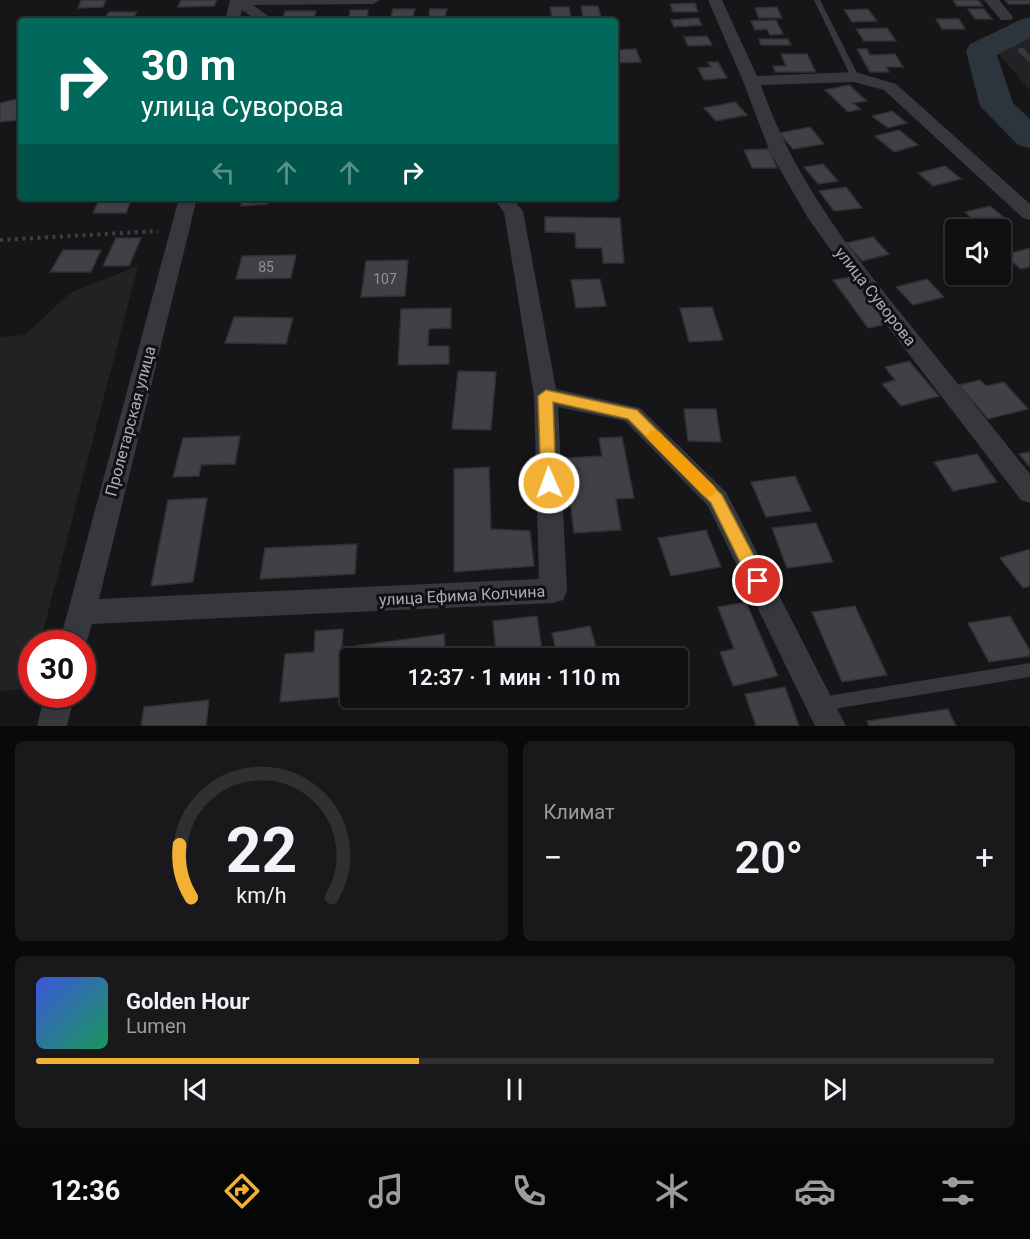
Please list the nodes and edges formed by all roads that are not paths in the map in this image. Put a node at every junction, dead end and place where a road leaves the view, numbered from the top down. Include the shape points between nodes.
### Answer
1 (373, 0) edge
2 (715, 0) edge
3 (817, 0) edge
4 (991, 0) edge
5 (237, 1) edge
6 (1006, 17) dead end
7 (233, 18) edge
8 (263, 18) edge
9 (1021, 50) dead end
10 (1030, 60) edge
11 (855, 77) junction
12 (751, 81) junction
13 (187, 201) edge
14 (505, 201) edge
15 (1030, 214) edge
16 (546, 396) junction
17 (1030, 493) edge
18 (81, 612) junction
19 (76, 630) edge
20 (1030, 670) edge
21 (56, 708) edge
22 (826, 715) edge
23 (52, 726) edge

1 - 5 street
2 - 12 street, улица Суворова
3 - 11 lane
4 - 6 street
5 - 7 street
5 - 8 street
9 - 10 lane
11 - 12 street
11 - 15 street via 890,87
12 - 17 street, улица Суворова via 757,103 795,185 855,272
13 - 18 street, Пролетарская улица
14 - 16 street, улица Ефима Колчина via 513,211
16 - 18 street, улица Ефима Колчина via 553,591
16 - 22 street via 632,414 717,499
18 - 19 street, Пролетарская улица
20 - 22 lane
21 - 23 street

